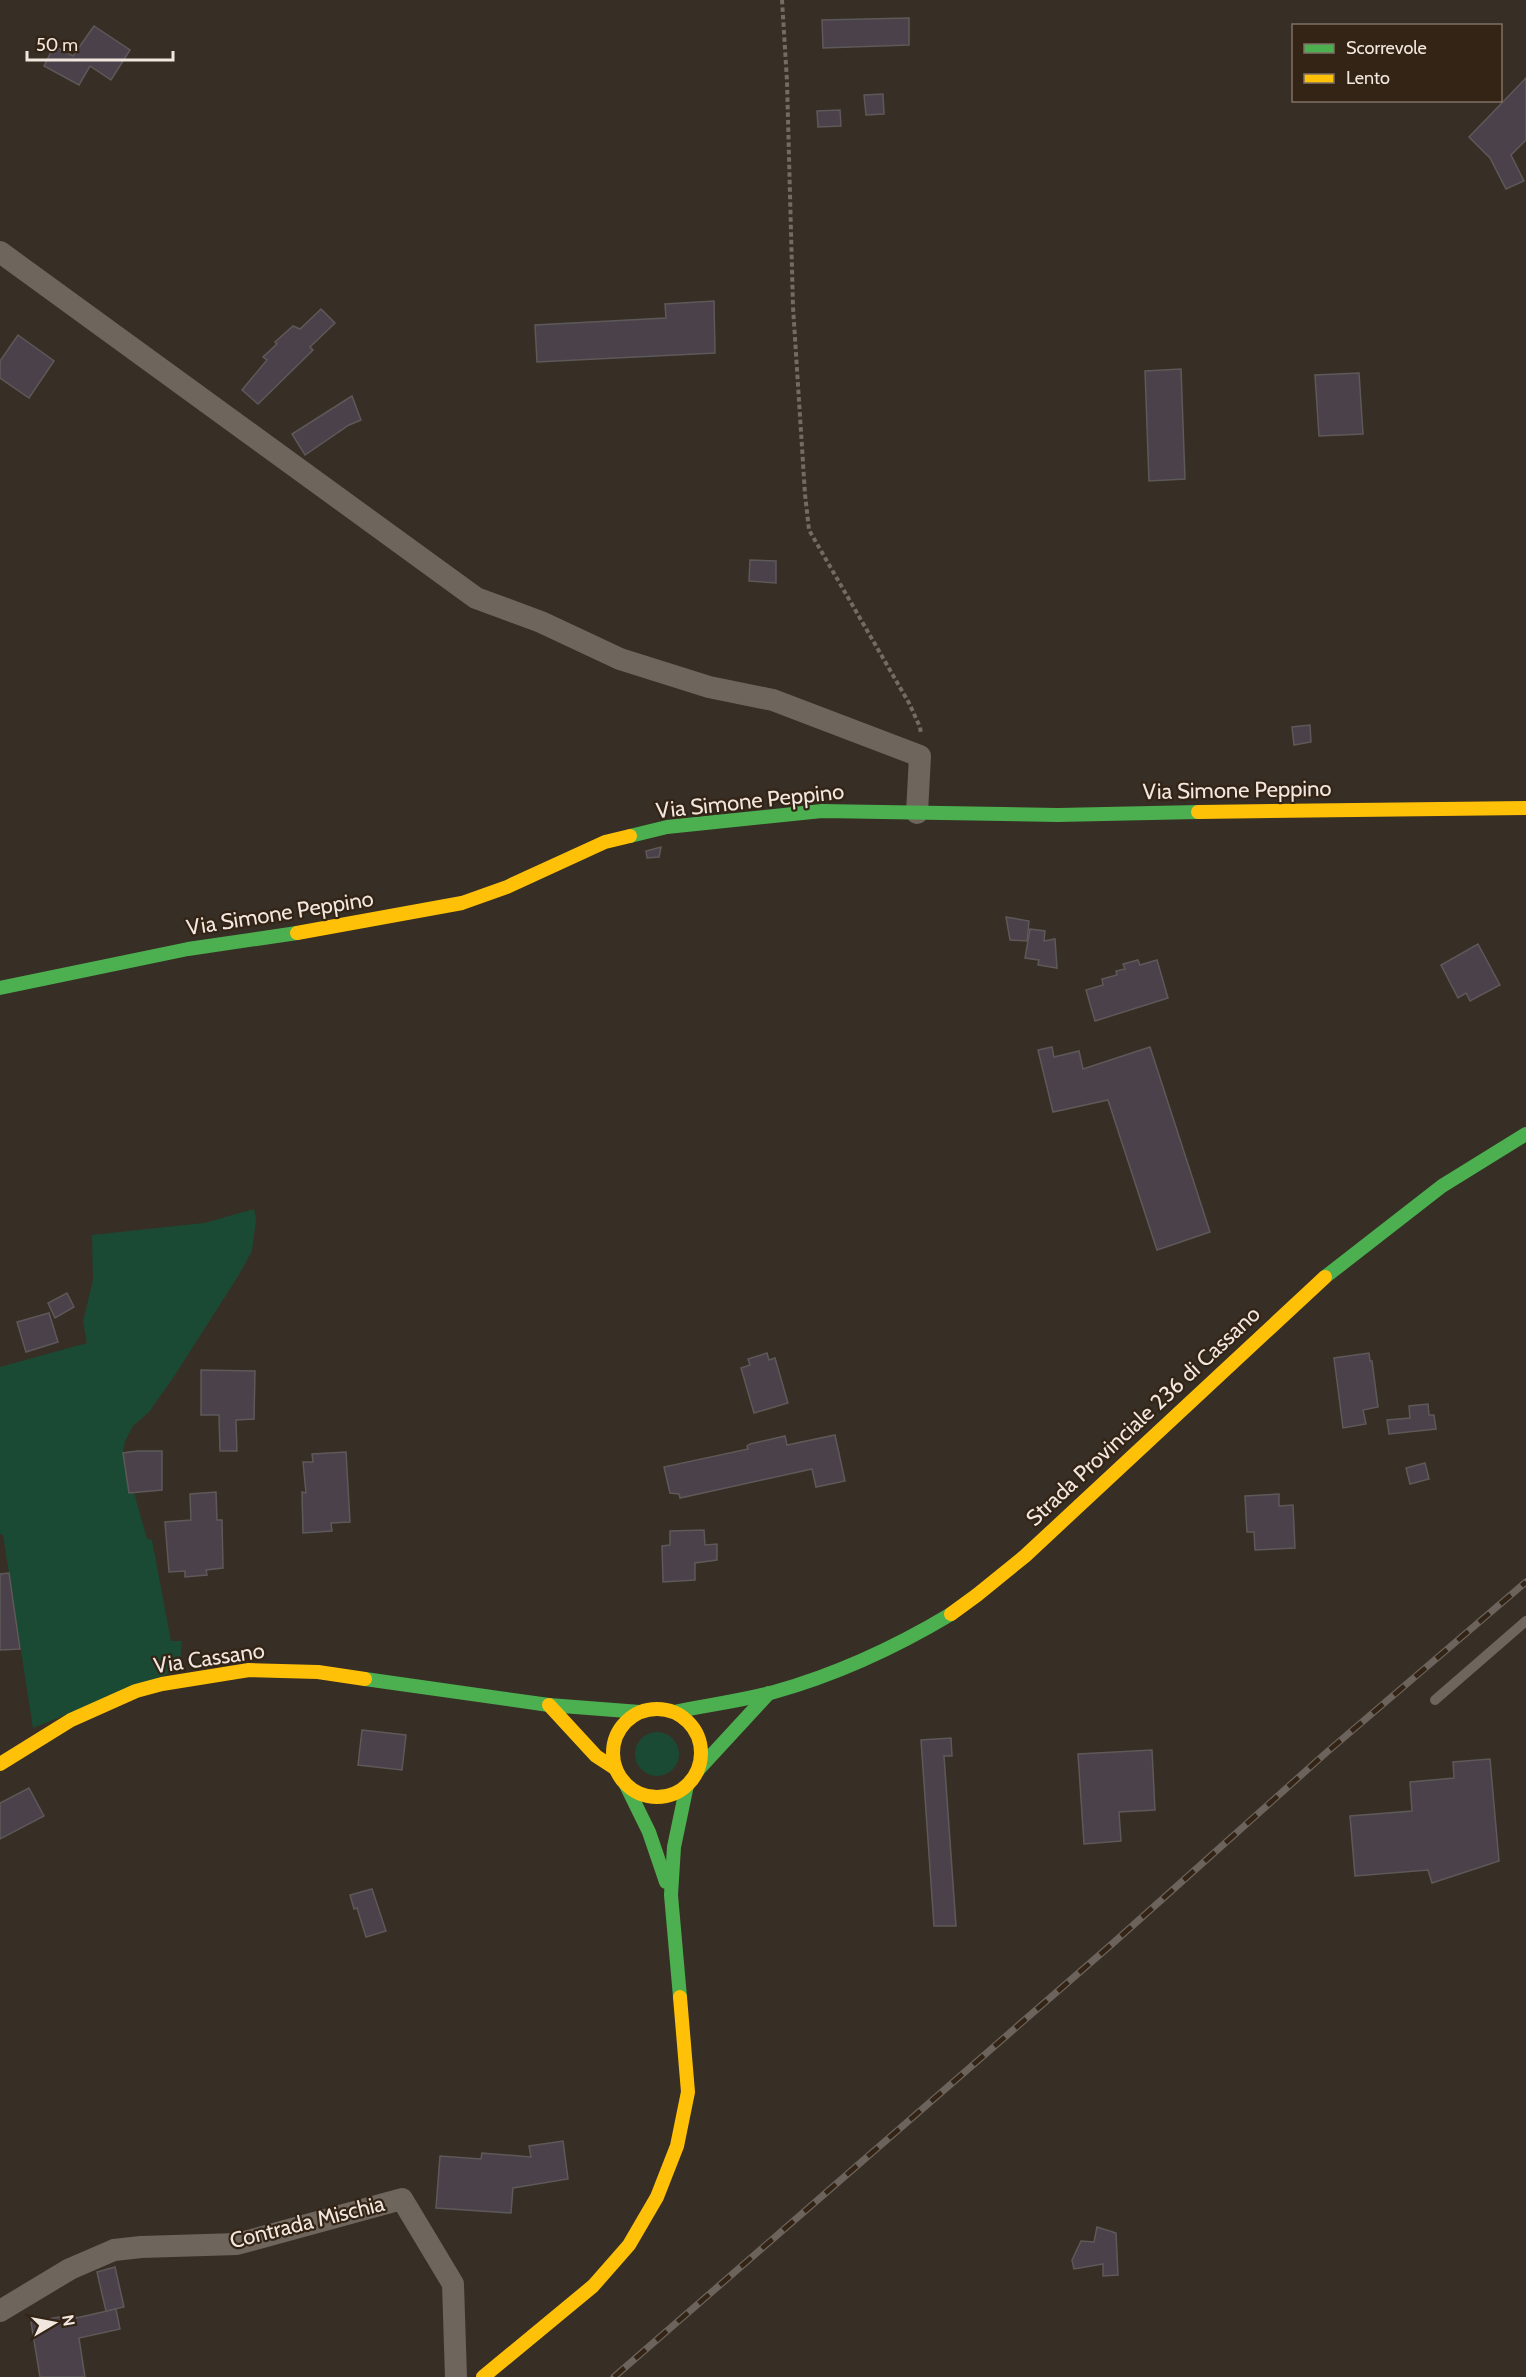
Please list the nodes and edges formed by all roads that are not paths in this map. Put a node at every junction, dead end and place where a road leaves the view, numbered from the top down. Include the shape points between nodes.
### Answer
1 (0, 252) edge
2 (1526, 808) edge
3 (917, 813) junction
4 (0, 988) edge
5 (1526, 1134) edge
6 (1526, 1621) edge
7 (769, 1693) junction
8 (1435, 1700) dead end
9 (549, 1705) junction
10 (640, 1712) junction
11 (674, 1712) junction
12 (0, 1764) edge
13 (616, 1769) junction
14 (698, 1770) junction
15 (625, 1783) junction
16 (687, 1785) junction
17 (671, 1895) junction
18 (0, 2311) edge
19 (456, 2377) edge
20 (483, 2377) edge

1 - 3 street via 476,598 541,622 620,659 709,687 773,700 920,756
2 - 3 main road, Via Simone Peppino via 1058,815
3 - 4 main road, Via Simone Peppino via 822,811 667,827 605,842 462,903 188,949
5 - 7 main road, Strada Provinciale 236 di Cassano via 1442,1186 1316,1284 1025,1556 973,1599 894,1646
6 - 8 lane
7 - 11 main road, Strada Provinciale 236 di Cassano
7 - 14 main road
9 - 10 main road, Via Cassano
9 - 12 main road, Via Cassano via 318,1672 249,1670 162,1684 118,1698 71,1720
9 - 13 main road via 596,1756
10 - 11 main road
10 - 13 main road via 620,1729 614,1742
11 - 14 main road via 686,1719 697,1736 701,1757
13 - 15 main road
14 - 16 main road
15 - 16 main road via 649,1796 663,1797
15 - 17 main road via 649,1832
16 - 17 main road via 674,1847
17 - 20 main road via 688,2092 685,2120 673,2161 650,2209 615,2262 593,2286
18 - 19 street, Contrada Mischia via 70,2269 114,2250 237,2244 402,2199 453,2284

